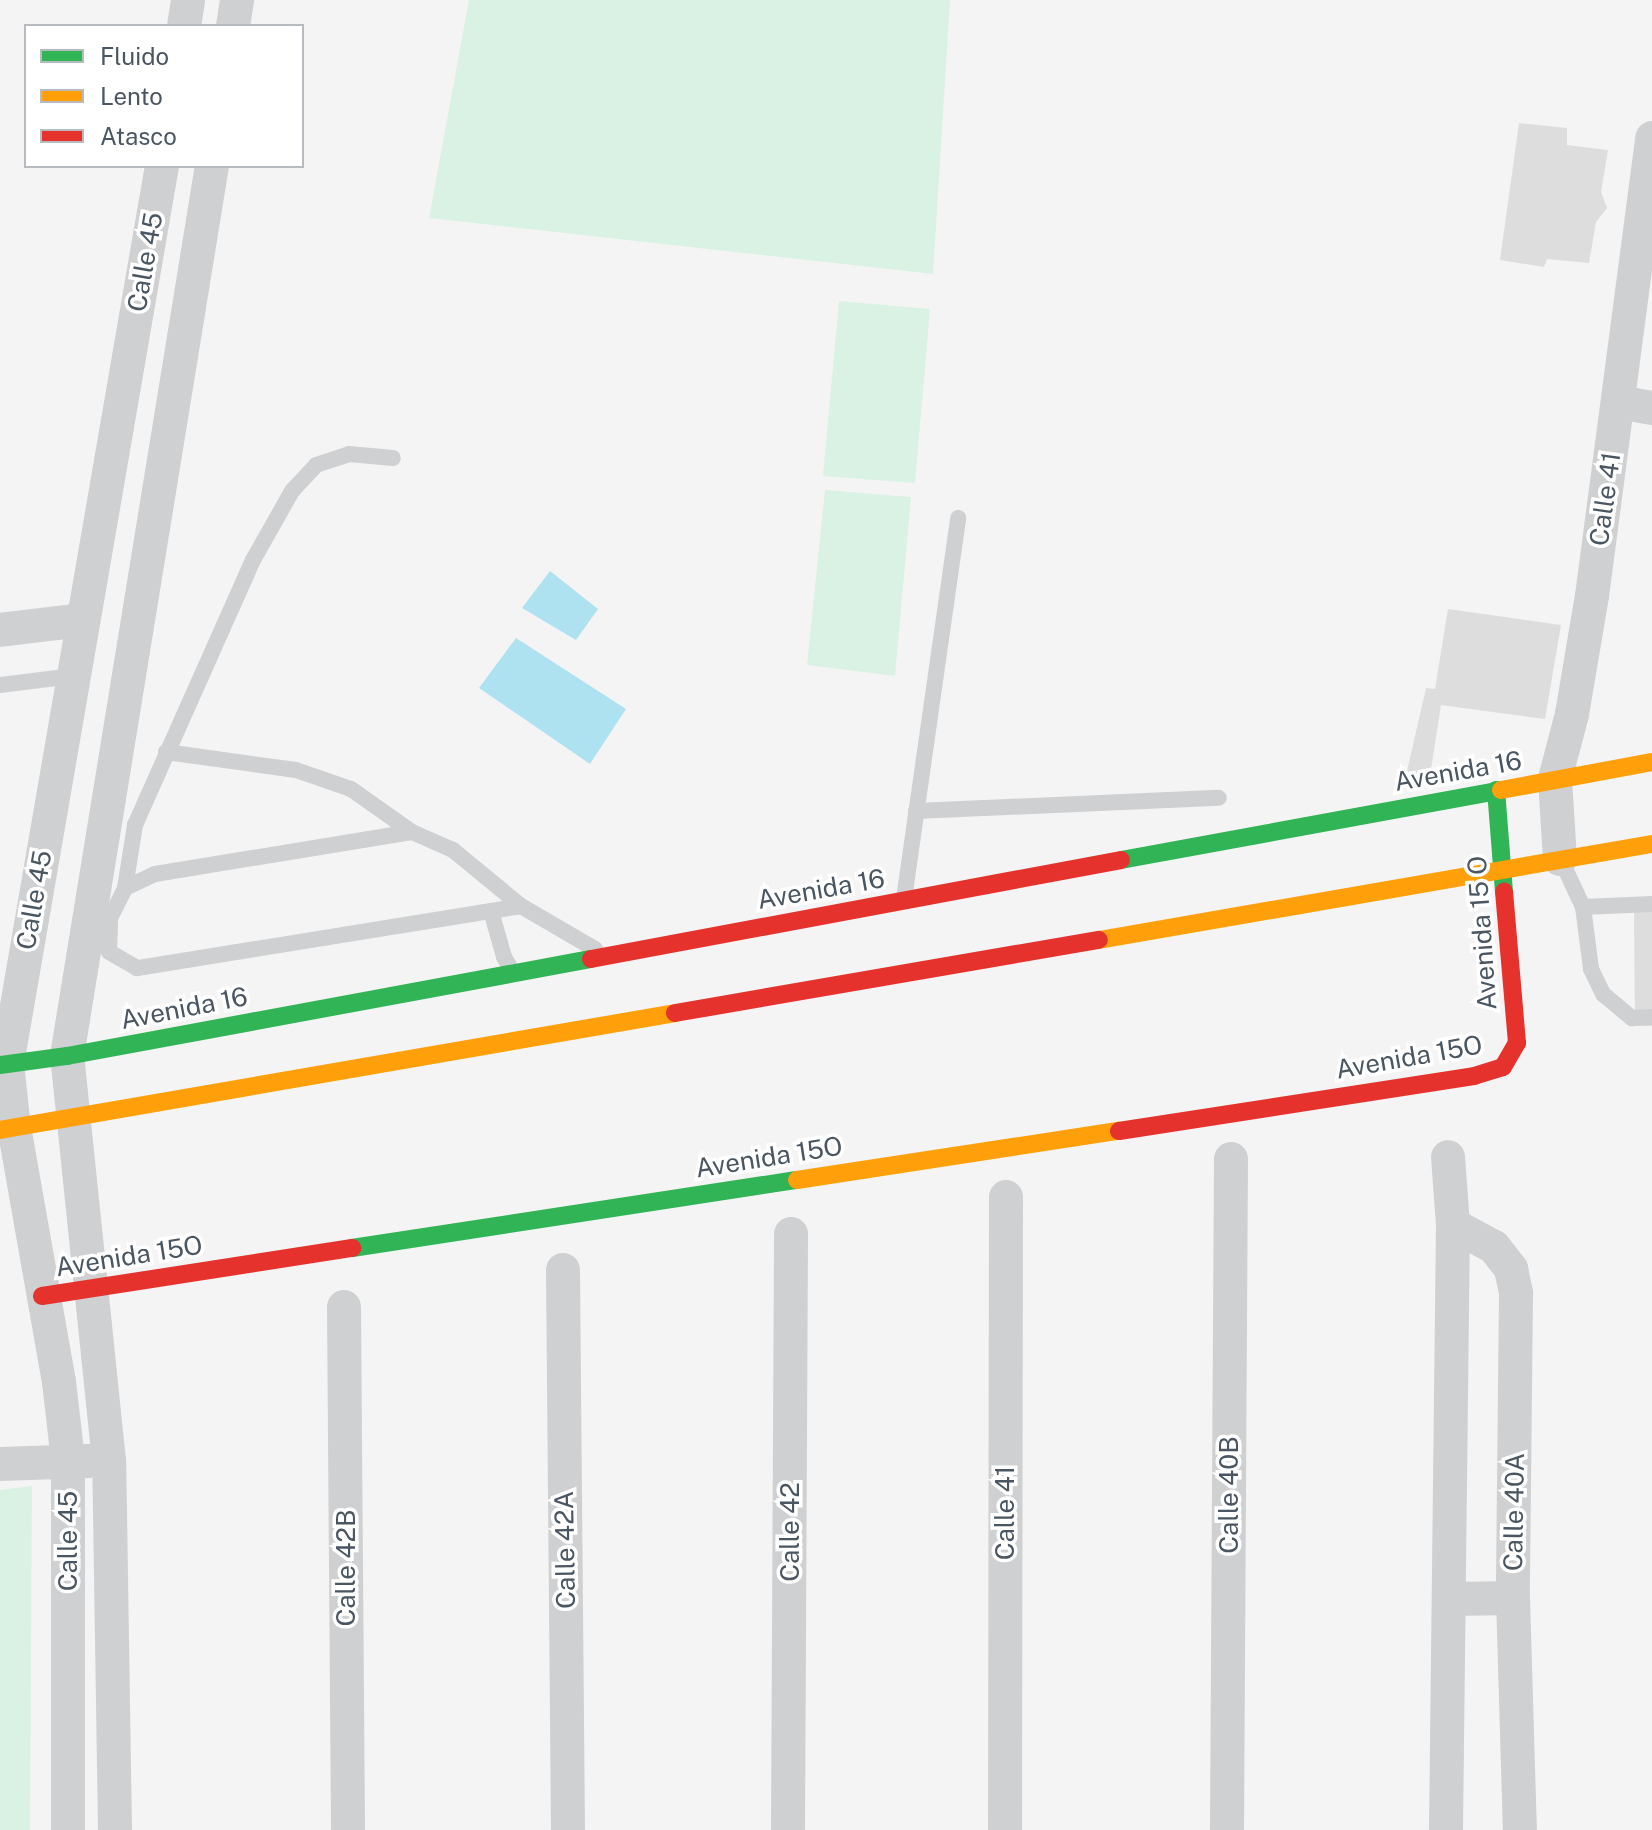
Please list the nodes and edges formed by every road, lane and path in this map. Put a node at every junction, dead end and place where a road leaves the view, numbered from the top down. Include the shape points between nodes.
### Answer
1 (188, 0) edge
2 (237, 0) edge
3 (184, 24) edge
4 (233, 24) edge
5 (1652, 138) edge
6 (162, 168) edge
7 (212, 168) edge
8 (1639, 331) edge
9 (1618, 402) junction
10 (1652, 408) edge
11 (393, 458) dead end
12 (958, 518) dead end
13 (81, 620) junction
14 (0, 630) edge
15 (72, 676) junction
16 (0, 685) edge
17 (166, 752) junction
18 (1652, 762) edge
19 (1555, 779) junction
20 (1496, 790) junction
21 (1219, 798) dead end
22 (916, 811) junction
23 (412, 832) junction
24 (1652, 844) edge
25 (1560, 859) junction
26 (1504, 868) junction
27 (125, 888) junction
28 (904, 901) junction
29 (1652, 904) edge
30 (521, 906) junction
31 (1583, 907) junction
32 (491, 911) junction
33 (607, 955) junction
34 (514, 973) junction
35 (1652, 1017) edge
36 (67, 1056) junction
37 (3, 1065) edge
38 (1503, 1067) joint
39 (72, 1119) junction
40 (7, 1129) edge
41 (1448, 1157) dead end
42 (1231, 1159) dead end
43 (1006, 1197) dead end
44 (1453, 1225) junction
45 (791, 1234) dead end
46 (563, 1270) dead end
47 (93, 1288) junction
48 (42, 1296) junction
49 (344, 1307) dead end
50 (68, 1460) junction
51 (109, 1461) junction
52 (0, 1464) edge
53 (1513, 1598) junction
54 (1450, 1599) junction
55 (68, 1830) edge
56 (115, 1830) edge
57 (348, 1830) edge
58 (568, 1830) edge
59 (788, 1830) edge
60 (1005, 1830) edge
61 (1227, 1830) edge
62 (1446, 1830) edge
63 (1520, 1830) edge

1 - 3 street
2 - 4 street
5 - 8 street, Calle 41
6 - 13 street, Calle 45
7 - 36 street, Calle 45
8 - 9 street, Calle 41
9 - 10 street
9 - 19 street, Calle 41 via 1577,684
11 - 17 lane via 349,454 316,465 292,491 253,560
12 - 22 lane
13 - 14 street
13 - 15 street, Calle 45
15 - 16 lane
15 - 37 street, Calle 45
17 - 23 lane via 296,770 351,789
17 - 27 lane via 135,825
18 - 19 main road, Avenida 16
19 - 20 main road, Avenida 16
19 - 25 street, Calle 41
20 - 26 main road, Avenida 15 O
20 - 28 main road, Avenida 16
21 - 22 lane
22 - 28 lane
23 - 27 lane via 155,874
23 - 30 lane via 453,850
24 - 25 main road
25 - 26 main road
25 - 31 lane
26 - 38 main road, Avenida 15 O via 1517,1043
26 - 39 main road
27 - 32 lane via 110,918 109,952 137,968
28 - 33 main road, Avenida 16
29 - 31 lane
30 - 32 lane
30 - 33 lane
31 - 35 lane via 1591,969 1603,994 1632,1018
32 - 34 lane
33 - 34 main road, Avenida 16
34 - 36 main road, Avenida 16
36 - 37 main road, Avenida 16
36 - 39 street, Calle 45
37 - 40 street, Calle 45
38 - 47 main road, Avenida 15O via 1459,1078
39 - 40 main road
39 - 47 street, Calle 45
40 - 48 street, Calle 45
41 - 44 street
42 - 61 street, Calle 40B
43 - 60 street, Calle 41
44 - 53 street, Calle 40A via 1494,1247 1511,1269 1516,1293
44 - 54 street
45 - 59 street, Calle 42
46 - 58 street, Calle 42A
47 - 48 main road, Avenida 15O
47 - 51 street, Calle 45
48 - 50 street, Calle 45
49 - 57 street, Calle 42B
50 - 51 street
50 - 52 street
50 - 55 street, Calle 45
51 - 56 street, Calle 45
53 - 54 street
53 - 63 street, Calle 40A
54 - 62 street

